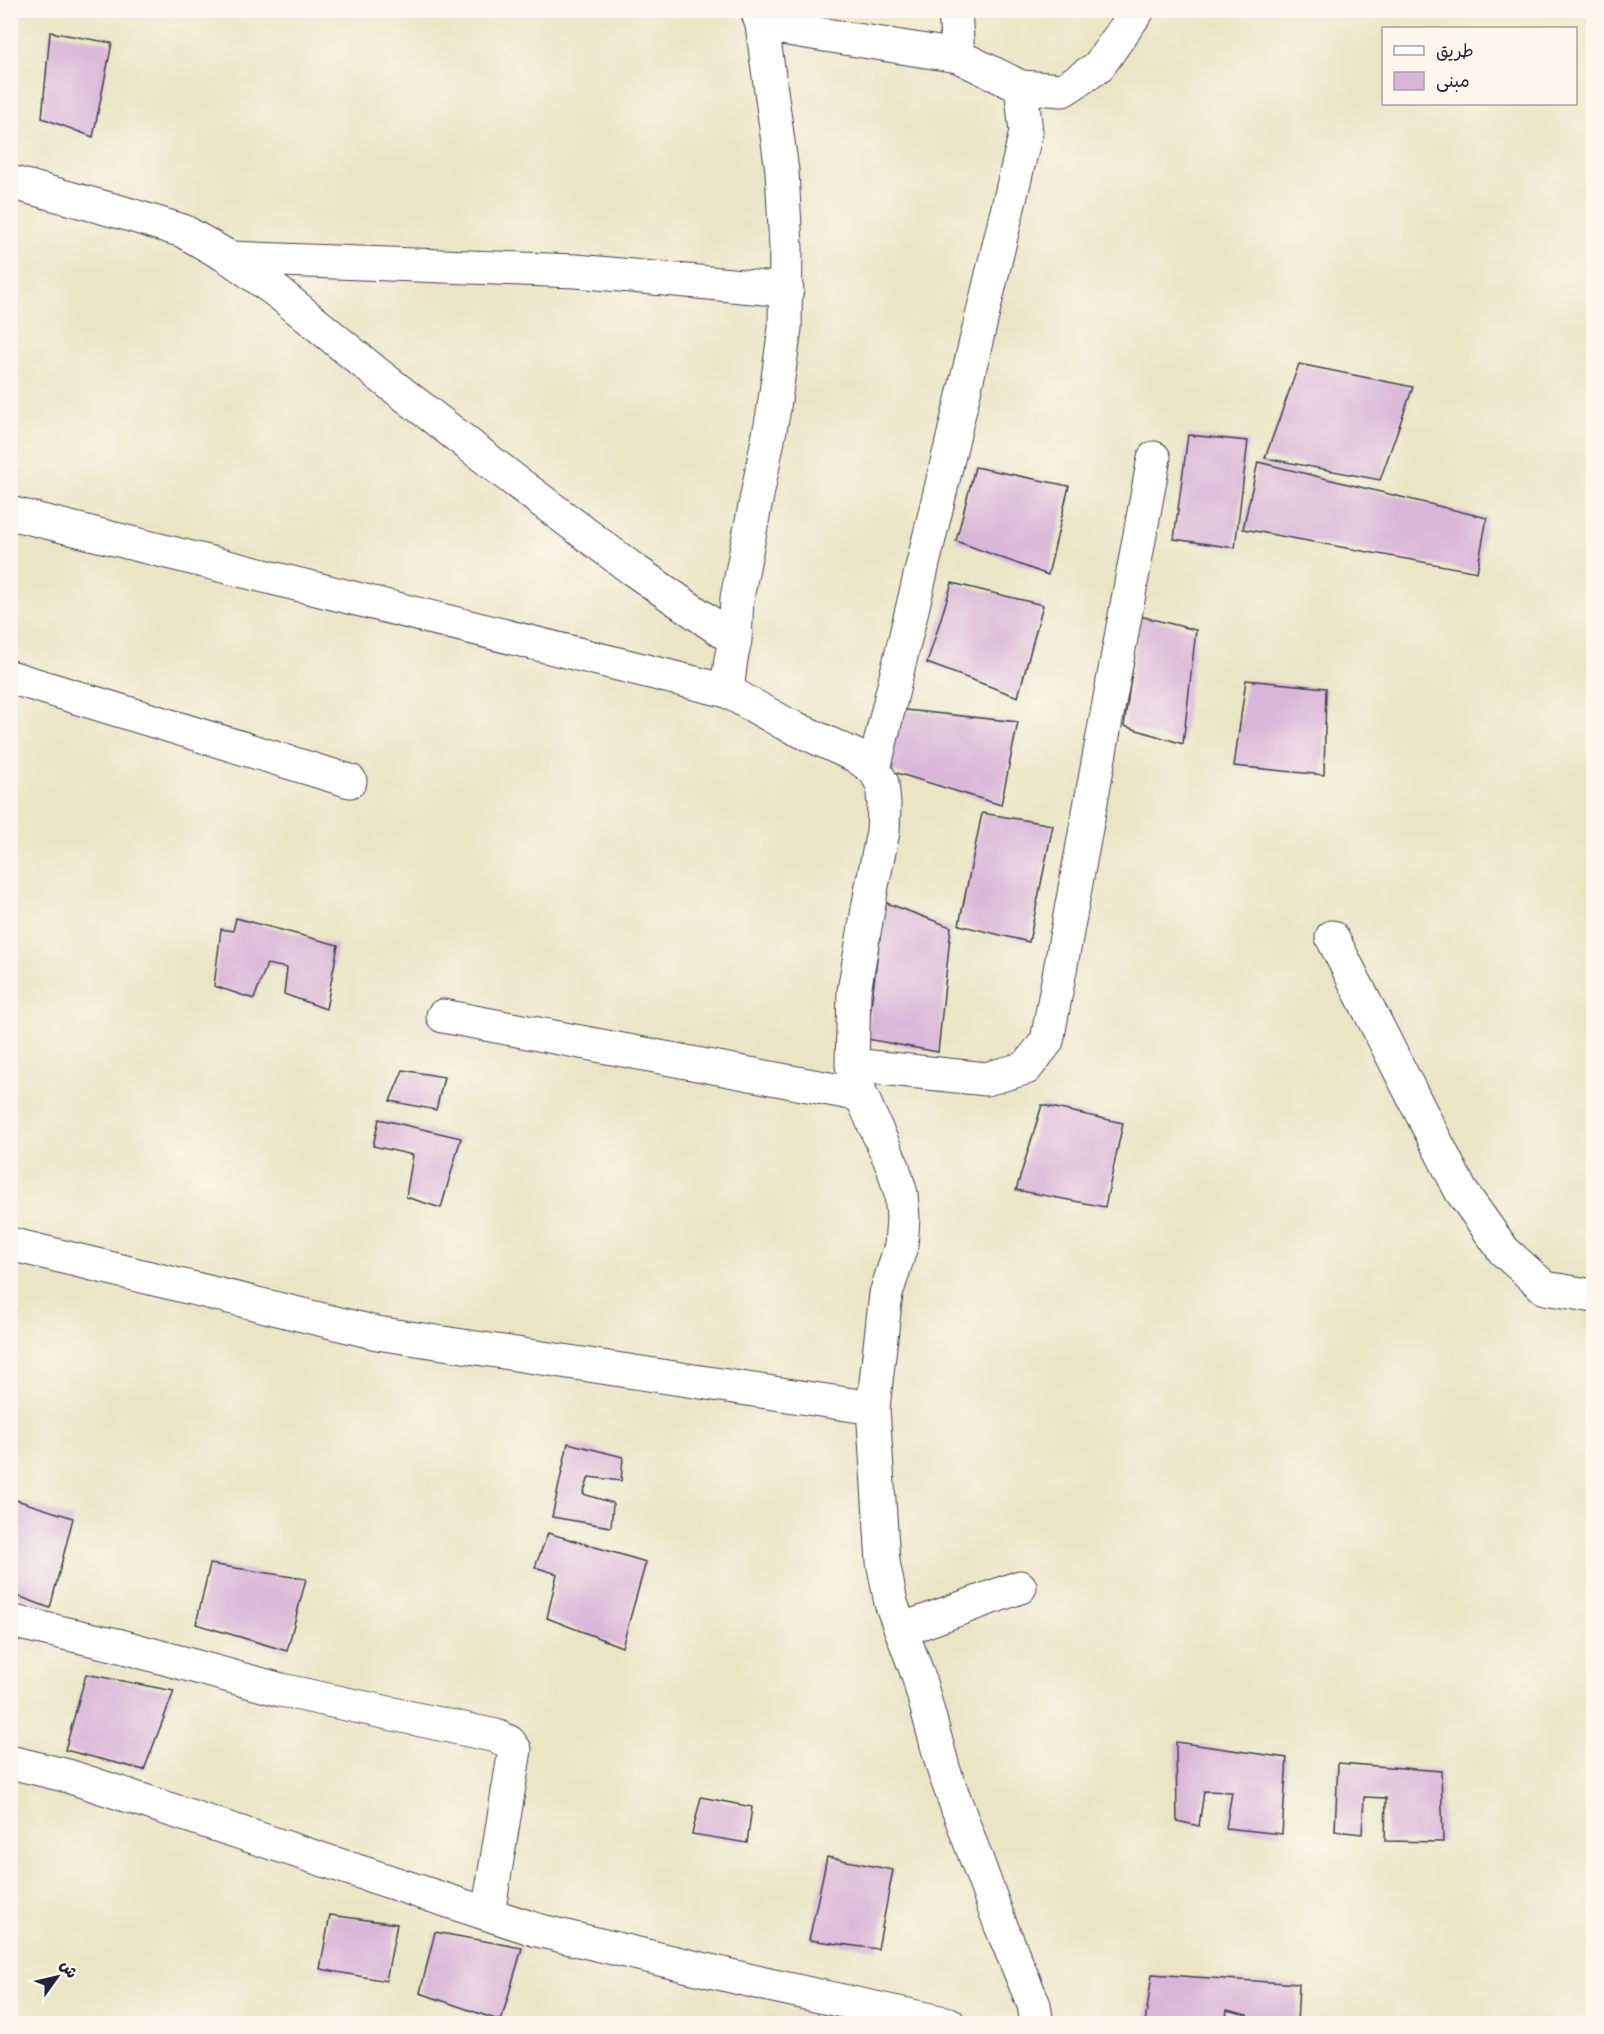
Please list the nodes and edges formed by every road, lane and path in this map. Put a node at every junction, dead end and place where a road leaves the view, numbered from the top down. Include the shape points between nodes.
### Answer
1 (955, 10) edge
2 (1138, 10) edge
3 (760, 18) edge
4 (958, 56) junction
5 (1021, 87) junction
6 (10, 182) edge
7 (230, 258) junction
8 (787, 290) junction
9 (1154, 458) dead end
10 (10, 513) edge
11 (735, 640) junction
12 (10, 677) edge
13 (727, 691) junction
14 (874, 769) junction
15 (350, 781) dead end
16 (1332, 937) dead end
17 (443, 1016) dead end
18 (856, 1080) junction
19 (10, 1244) edge
20 (1593, 1296) edge
21 (873, 1408) junction
22 (1020, 1587) dead end
23 (10, 1621) edge
24 (901, 1630) junction
25 (10, 1762) edge
26 (488, 1914) junction
27 (949, 2024) edge
28 (1037, 2024) edge

1 - 4 street
2 - 5 street via 1098,67 1064,90
3 - 4 street
3 - 8 street via 782,171
4 - 5 street
5 - 14 street via 1026,132
6 - 7 street via 183,231
7 - 8 street via 576,271
7 - 11 street via 519,484
8 - 11 street via 782,361 737,598
9 - 18 street via 1047,1041 1026,1068 986,1079
10 - 13 street
11 - 13 street
12 - 15 street
13 - 14 street via 856,756
14 - 18 street via 882,783 884,832 854,991
16 - 20 street via 1461,1191 1497,1242 1545,1288
17 - 18 street
18 - 21 street via 893,1167 903,1218 901,1246 886,1294
19 - 21 street via 377,1333
21 - 24 street via 883,1562
22 - 24 street
23 - 26 street via 117,1645 281,1690 509,1742 514,1750
24 - 28 street via 918,1675 944,1772 1034,2006
25 - 26 street via 68,1776
26 - 27 street via 537,1930 757,1983

